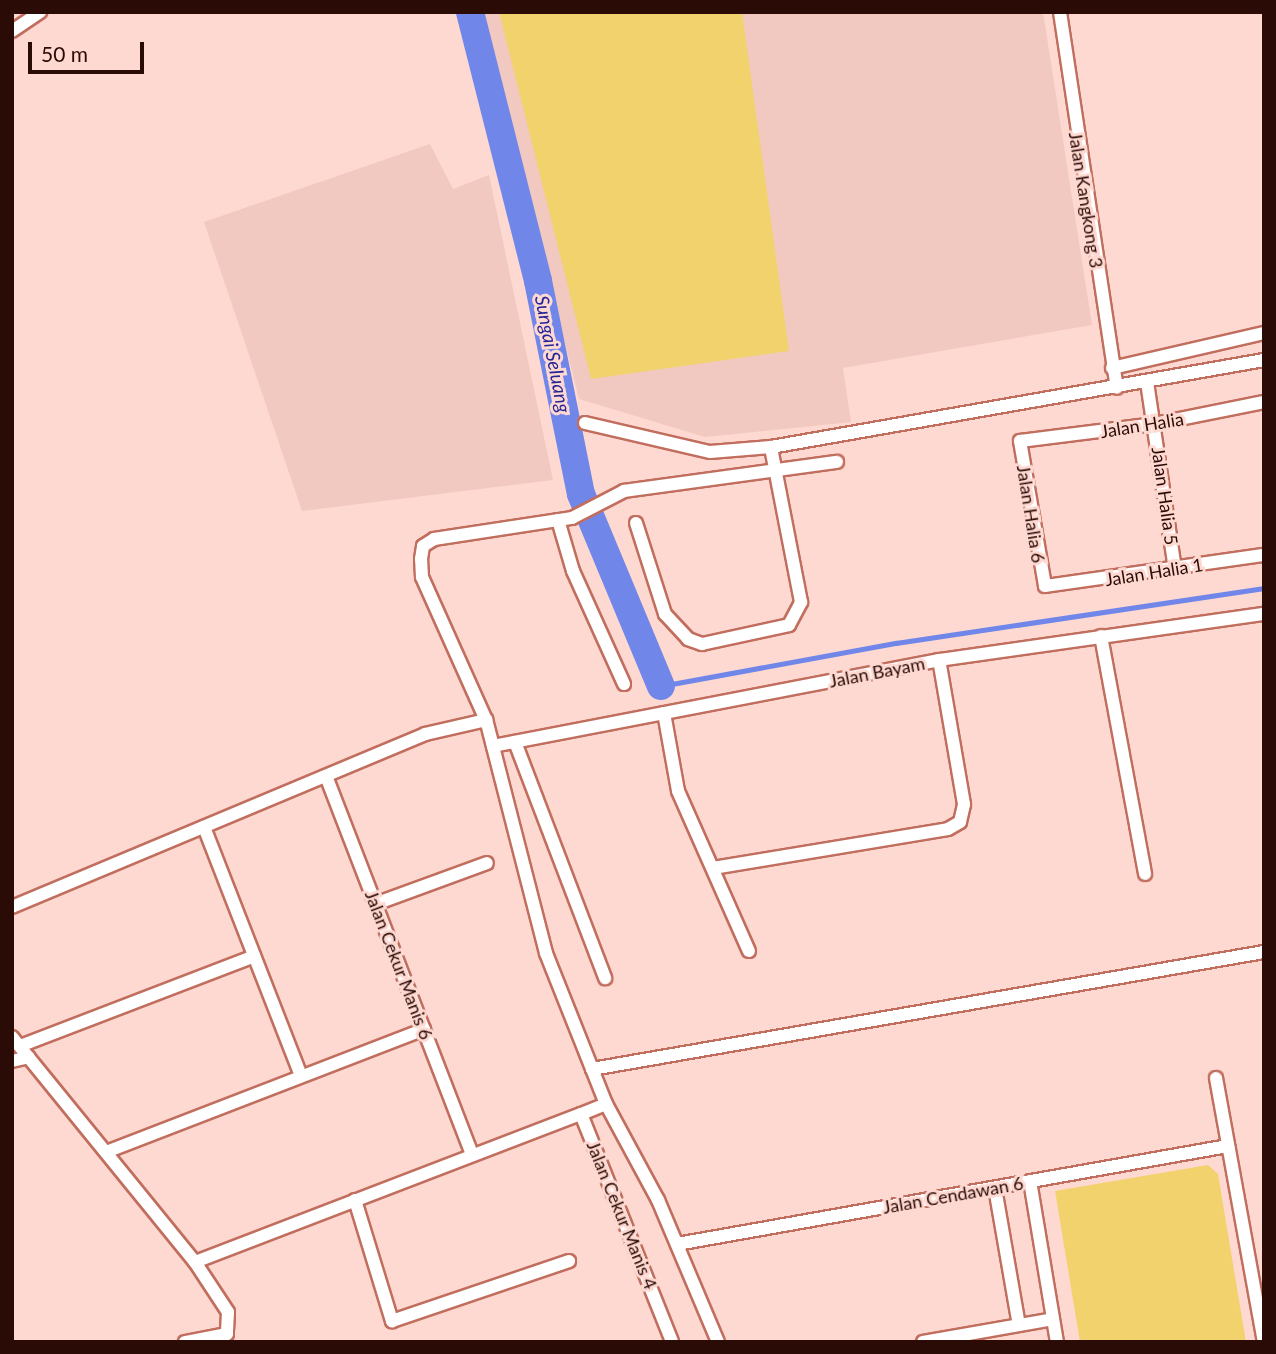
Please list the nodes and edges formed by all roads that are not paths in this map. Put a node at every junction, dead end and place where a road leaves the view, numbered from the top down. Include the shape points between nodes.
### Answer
1 (40, 12) edge
2 (1060, 12) edge
3 (12, 31) edge
4 (1264, 333) edge
5 (1264, 360) edge
6 (1112, 368) junction
7 (1147, 382) junction
8 (1117, 388) junction
9 (1264, 402) edge
10 (585, 423) dead end
11 (1155, 425) junction
12 (1020, 441) joint
13 (771, 447) junction
14 (837, 461) dead end
15 (775, 470) junction
16 (558, 520) junction
17 (636, 523) dead end
18 (1264, 555) edge
19 (1175, 569) junction
20 (1045, 586) joint
21 (1264, 614) edge
22 (1101, 636) junction
23 (939, 660) junction
24 (624, 684) dead end
25 (664, 713) junction
26 (486, 720) junction
27 (515, 742) junction
28 (493, 746) junction
29 (326, 776) junction
30 (204, 827) junction
31 (487, 863) dead end
32 (713, 869) junction
33 (1145, 874) dead end
34 (375, 904) junction
35 (12, 907) edge
36 (749, 951) dead end
37 (1264, 952) edge
38 (254, 956) junction
39 (605, 978) dead end
40 (424, 1029) junction
41 (16, 1041) edge
42 (29, 1057) junction
43 (12, 1061) edge
44 (592, 1069) junction
45 (301, 1076) junction
46 (1216, 1078) dead end
47 (606, 1104) junction
48 (581, 1114) junction
49 (1228, 1146) junction
50 (106, 1152) junction
51 (472, 1155) junction
52 (1030, 1181) junction
53 (995, 1188) junction
54 (355, 1200) junction
55 (677, 1244) junction
56 (569, 1261) dead end
57 (195, 1262) junction
58 (1257, 1270) edge
59 (1054, 1319) junction
60 (1019, 1325) junction
61 (186, 1342) edge
62 (672, 1342) edge
63 (718, 1342) edge
64 (923, 1342) edge
65 (1057, 1342) edge
66 (1264, 1342) edge

1 - 3 street
2 - 6 street, Jalan Kangkong 3
4 - 6 street
5 - 7 street
6 - 8 street, Jalan Kangkong 3
7 - 8 street
7 - 11 street, Jalan Halia 5
8 - 13 street
9 - 11 street, Jalan Halia
10 - 13 street via 710,452
11 - 12 street, Jalan Halia
11 - 19 street, Jalan Halia 5
12 - 20 street, Jalan Halia 6
13 - 15 street
14 - 15 street
15 - 16 street via 624,491 572,518
15 - 17 street via 801,601 798,614 779,629 702,644 688,639 665,614
16 - 24 street via 573,571
16 - 26 street via 451,534 423,546 422,577
18 - 19 street, Jalan Halia 1
19 - 20 street, Jalan Halia 1
21 - 22 street, Jalan Bayam
22 - 23 street, Jalan Bayam
22 - 33 street
23 - 25 street, Jalan Bayam
23 - 32 street via 964,804 960,821 948,829
25 - 27 street, Jalan Bayam
25 - 32 street via 678,791
26 - 28 street
26 - 29 street via 425,734
27 - 28 street, Jalan Bayam
27 - 39 street
28 - 44 street via 546,953
29 - 30 street
29 - 34 street, Jalan Cekur Manis 6
30 - 35 street
30 - 38 street
31 - 34 street
32 - 36 street
34 - 40 street, Jalan Cekur Manis 6
37 - 44 street
38 - 41 street
38 - 45 street
40 - 45 street
40 - 51 street, Jalan Cekur Manis 6
41 - 42 street
42 - 43 street
42 - 50 street
44 - 47 street
45 - 50 street
46 - 49 street
47 - 48 street
47 - 55 street
48 - 51 street
48 - 62 street, Jalan Cekur Manis 4
49 - 52 street, Jalan Cendawan 6
49 - 58 street
50 - 57 street
51 - 54 street
52 - 53 street, Jalan Cendawan 6
52 - 59 street
53 - 55 street, Jalan Cendawan 6
53 - 60 street
54 - 56 street via 392,1321
54 - 57 street
55 - 63 street
57 - 61 street via 230,1322 227,1334
58 - 66 street
59 - 60 street
59 - 65 street
60 - 64 street

